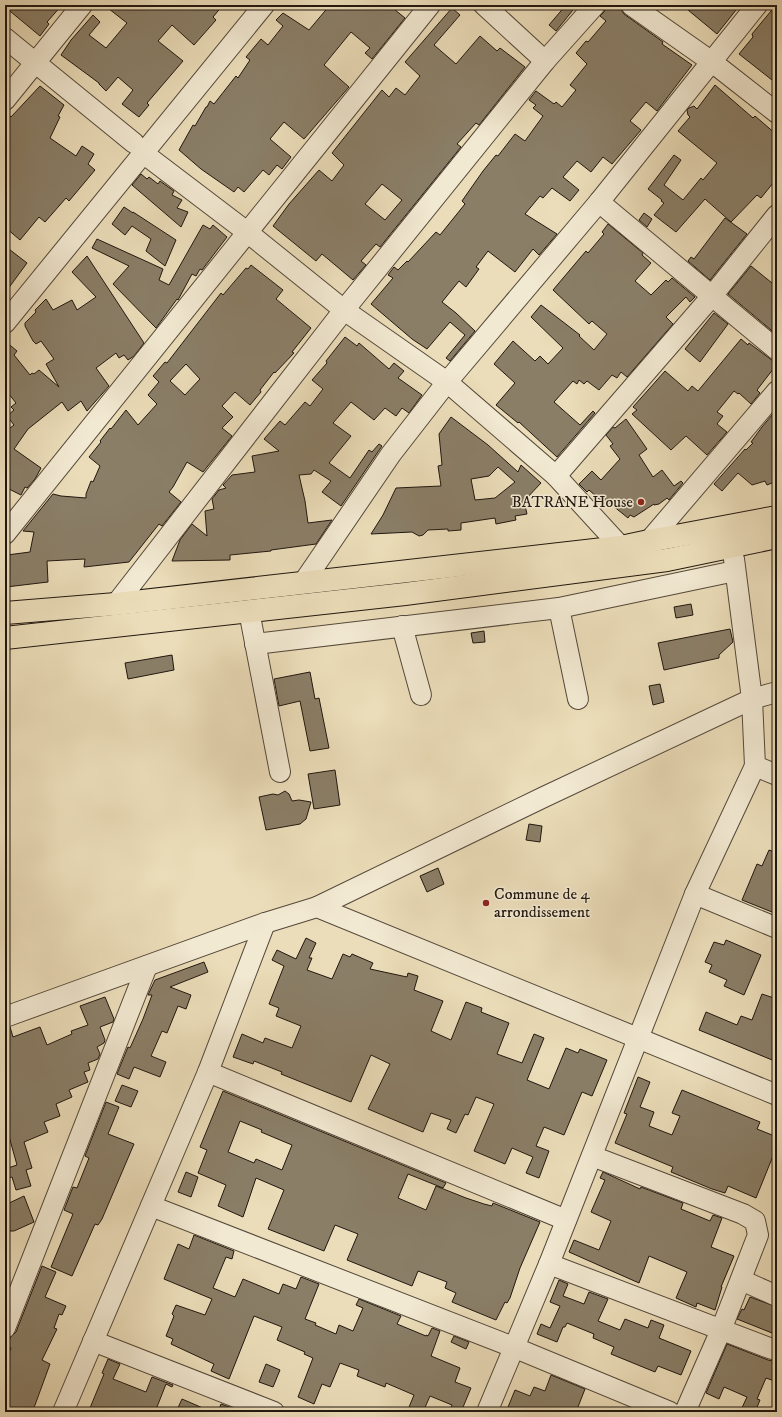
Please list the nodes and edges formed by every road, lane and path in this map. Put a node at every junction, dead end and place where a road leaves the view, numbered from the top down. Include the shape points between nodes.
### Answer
1 (82, 5) edge
2 (246, 5) edge
3 (264, 5) edge
4 (430, 5) edge
5 (484, 5) edge
6 (595, 5) edge
7 (631, 5) edge
8 (757, 5) edge
9 (5, 38) edge
10 (545, 61) junction
11 (35, 62) junction
12 (712, 62) junction
13 (5, 100) edge
14 (777, 113) edge
15 (138, 148) junction
16 (599, 202) junction
17 (777, 214) edge
18 (247, 232) junction
19 (712, 296) junction
20 (5, 304) edge
21 (344, 310) junction
22 (5, 324) edge
23 (777, 350) edge
24 (447, 382) junction
25 (777, 391) edge
26 (556, 476) junction
27 (777, 517) edge
28 (5, 534) edge
29 (777, 537) edge
30 (649, 541) junction
31 (732, 546) junction
32 (621, 547) junction
33 (735, 572) junction
34 (303, 583) junction
35 (116, 604) junction
36 (559, 608) junction
37 (248, 612) junction
38 (5, 613) edge
39 (402, 626) junction
40 (5, 638) edge
41 (255, 644) junction
42 (777, 692) edge
43 (421, 695) dead end
44 (578, 699) dead end
45 (752, 699) junction
46 (755, 766) junction
47 (280, 772) dead end
48 (777, 775) edge
49 (695, 894) junction
50 (317, 907) junction
51 (265, 923) junction
52 (777, 928) edge
53 (147, 966) junction
54 (5, 1017) edge
55 (638, 1039) junction
56 (208, 1072) junction
57 (777, 1095) edge
58 (592, 1156) junction
59 (151, 1206) junction
60 (566, 1220) junction
61 (549, 1264) junction
62 (740, 1280) junction
63 (777, 1296) edge
64 (5, 1328) edge
65 (721, 1330) junction
66 (93, 1341) junction
67 (514, 1347) junction
68 (772, 1349) dead end
69 (63, 1412) edge
70 (274, 1412) edge
71 (488, 1412) edge
72 (670, 1412) edge
73 (685, 1412) edge

1 - 11 street
2 - 15 street
3 - 15 street
4 - 18 street
5 - 10 street
6 - 10 street
7 - 12 street
8 - 12 street
9 - 11 street
10 - 21 street
11 - 13 street
11 - 15 street
12 - 14 street
12 - 16 street
15 - 18 street
15 - 20 street
15 - 22 street
16 - 19 street
16 - 24 street
17 - 19 street
18 - 21 street
18 - 28 street
19 - 23 street
19 - 26 street
21 - 24 street
21 - 35 street
24 - 26 street
24 - 34 street via 391,454
25 - 30 street
26 - 32 street
27 - 30 highway
29 - 31 highway
30 - 32 highway
31 - 33 street
31 - 37 highway via 667,560
32 - 34 highway
33 - 36 street
33 - 45 street
34 - 35 highway
35 - 38 highway
36 - 39 street
36 - 44 street
37 - 40 highway
37 - 41 street
39 - 41 street
39 - 43 street
41 - 47 street
42 - 45 street
45 - 46 street
45 - 50 street via 544,796
46 - 48 street
46 - 49 street
49 - 52 street
49 - 55 street
50 - 51 street
50 - 55 street
51 - 53 street
51 - 56 street
53 - 54 street
53 - 64 street
55 - 57 street
55 - 58 street
56 - 59 street
56 - 60 street
58 - 60 street
58 - 62 street via 743,1214 755,1222 758,1235
59 - 66 street
59 - 67 street
60 - 61 street
61 - 65 street
61 - 67 street
62 - 63 street
62 - 65 street
65 - 68 street
65 - 73 street
66 - 69 street
66 - 70 street
67 - 71 street
67 - 72 street

